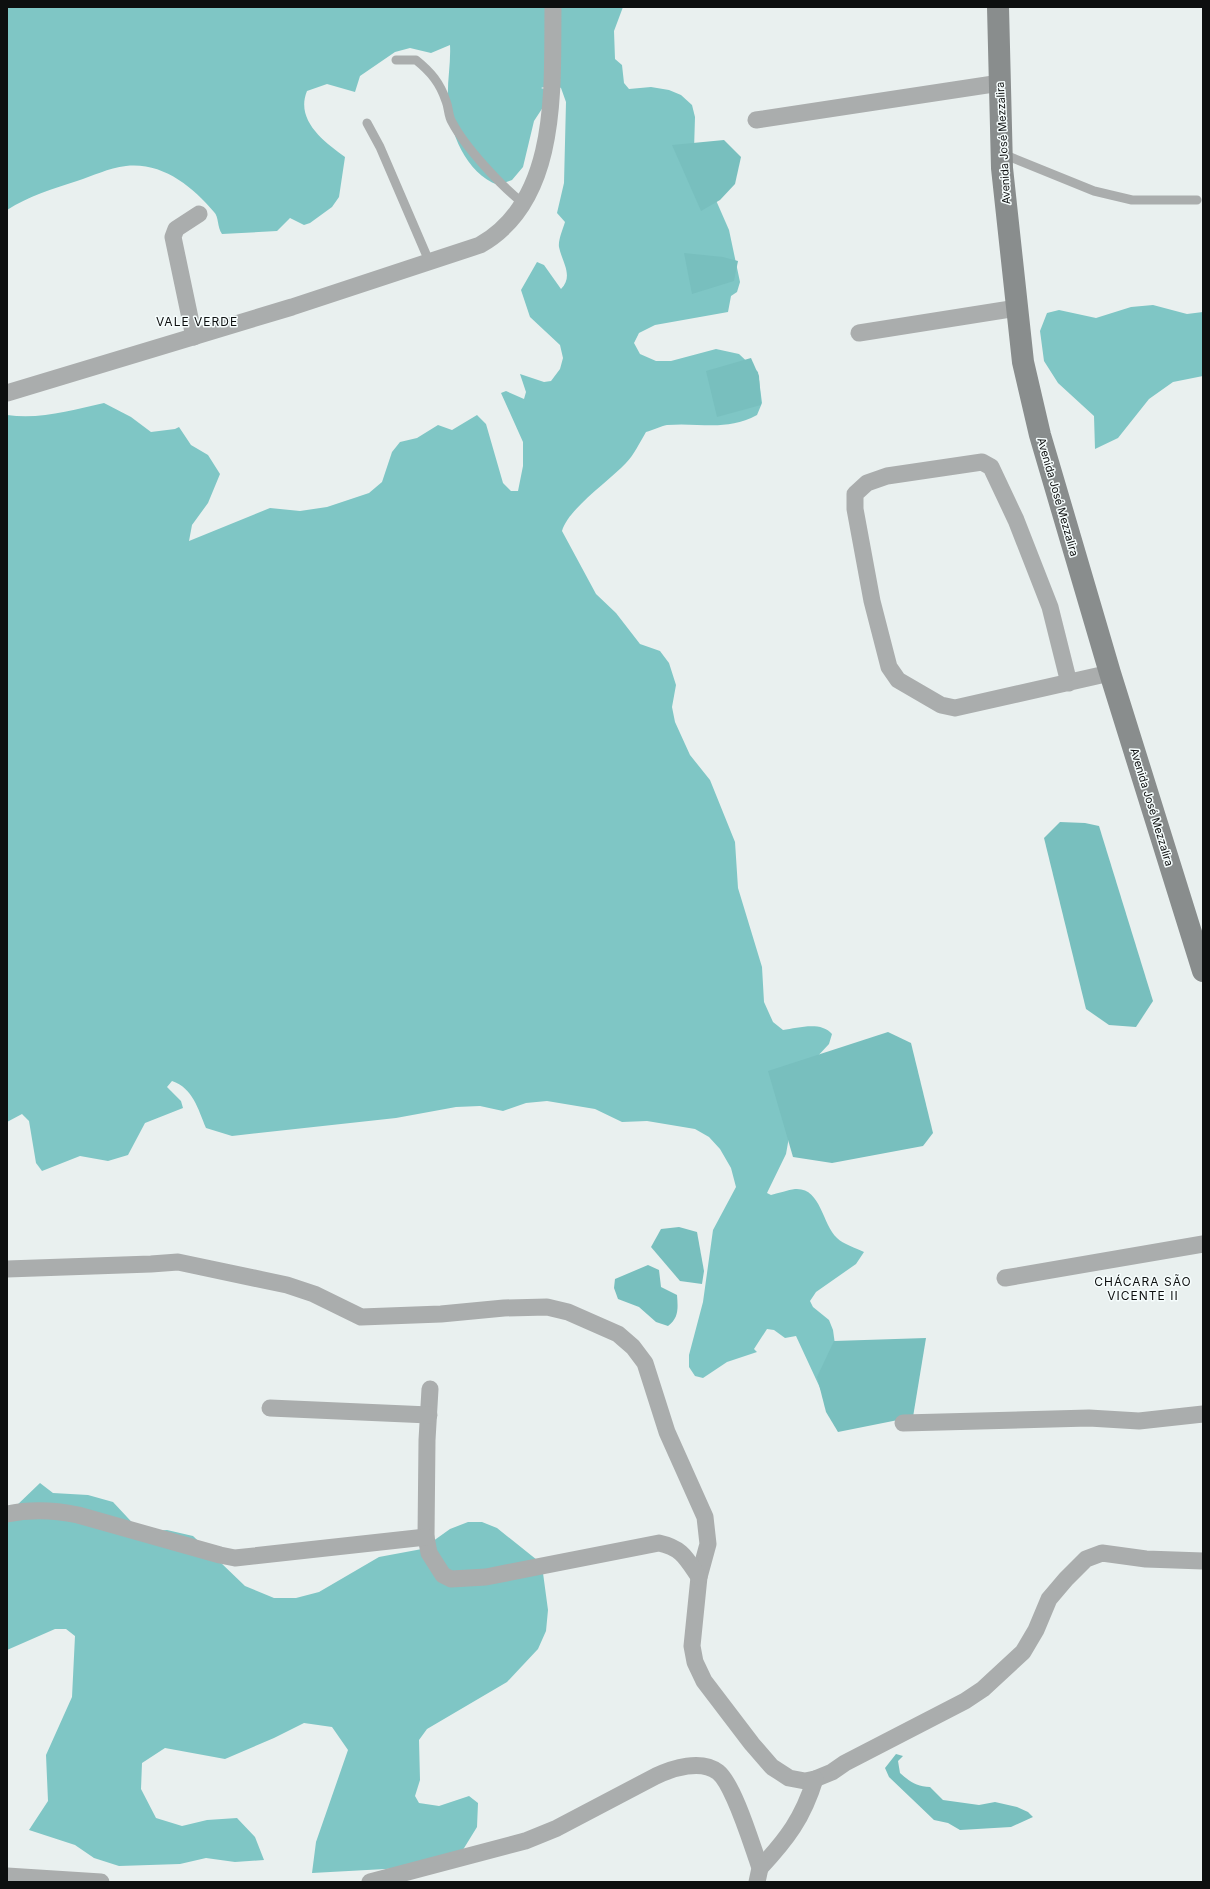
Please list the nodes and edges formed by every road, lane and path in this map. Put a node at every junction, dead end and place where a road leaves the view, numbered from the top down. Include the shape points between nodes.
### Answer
1 (553, 7) edge
2 (998, 7) edge
3 (396, 60) dead end
4 (1000, 83) junction
5 (756, 120) dead end
6 (366, 123) dead end
7 (1002, 154) junction
8 (1197, 200) dead end
9 (523, 203) junction
10 (199, 214) dead end
11 (429, 261) junction
12 (1017, 308) junction
13 (859, 333) dead end
14 (194, 337) junction
15 (7, 393) edge
16 (1110, 673) junction
17 (1069, 683) junction
18 (1203, 971) edge
19 (1203, 1244) edge
20 (7, 1269) edge
21 (1005, 1278) dead end
22 (430, 1389) dead end
23 (270, 1408) dead end
24 (1203, 1414) edge
25 (429, 1415) junction
26 (903, 1424) dead end
27 (7, 1514) edge
28 (426, 1537) junction
29 (1203, 1561) edge
30 (699, 1577) junction
31 (815, 1779) junction
32 (758, 1875) edge
33 (7, 1876) edge
34 (101, 1882) edge
35 (370, 1882) edge

1 - 9 street via 550,108 541,164
2 - 4 main road, Avenida José Mezzalira
3 - 9 lane via 416,60 434,76 446,101 451,121 462,139 508,192
4 - 5 street
4 - 7 main road, Avenida José Mezzalira
6 - 11 lane via 380,147
7 - 8 lane via 1094,191 1132,200
7 - 12 main road, Avenida José Mezzalira
9 - 11 street via 493,238 480,245
10 - 14 street via 176,229 173,237
11 - 14 street via 292,308
12 - 13 street
12 - 16 main road, Avenida José Mezzalira via 1022,362 1040,435
14 - 15 street
16 - 17 street
16 - 18 main road, Avenida José Mezzalira
17 - 17 street via 955,708 940,705 898,680 889,667 872,602 855,509 855,494 867,483 887,476 982,462 991,467 1016,520 1050,607
19 - 21 street
20 - 30 street via 178,1262 287,1285 314,1294 362,1317 548,1307 597,1324 618,1334 633,1346 645,1363 667,1432 704,1517 708,1544
22 - 25 street
23 - 25 street
24 - 26 street via 1139,1422 1089,1418
25 - 28 street
27 - 28 street via 36,1510 78,1514 235,1558
28 - 30 street via 429,1553 436,1566 442,1575 451,1579 486,1577 659,1543 682,1552
29 - 31 street via 1146,1559 1102,1553 1086,1560 1050,1599 1023,1652 983,1689 919,1726
30 - 31 street via 692,1646 695,1662 704,1681 772,1767 789,1778 805,1781
31 - 32 street via 807,1805 781,1846
32 - 35 street via 743,1821 722,1776 710,1768 693,1765 670,1769 557,1828 525,1841
33 - 34 street

